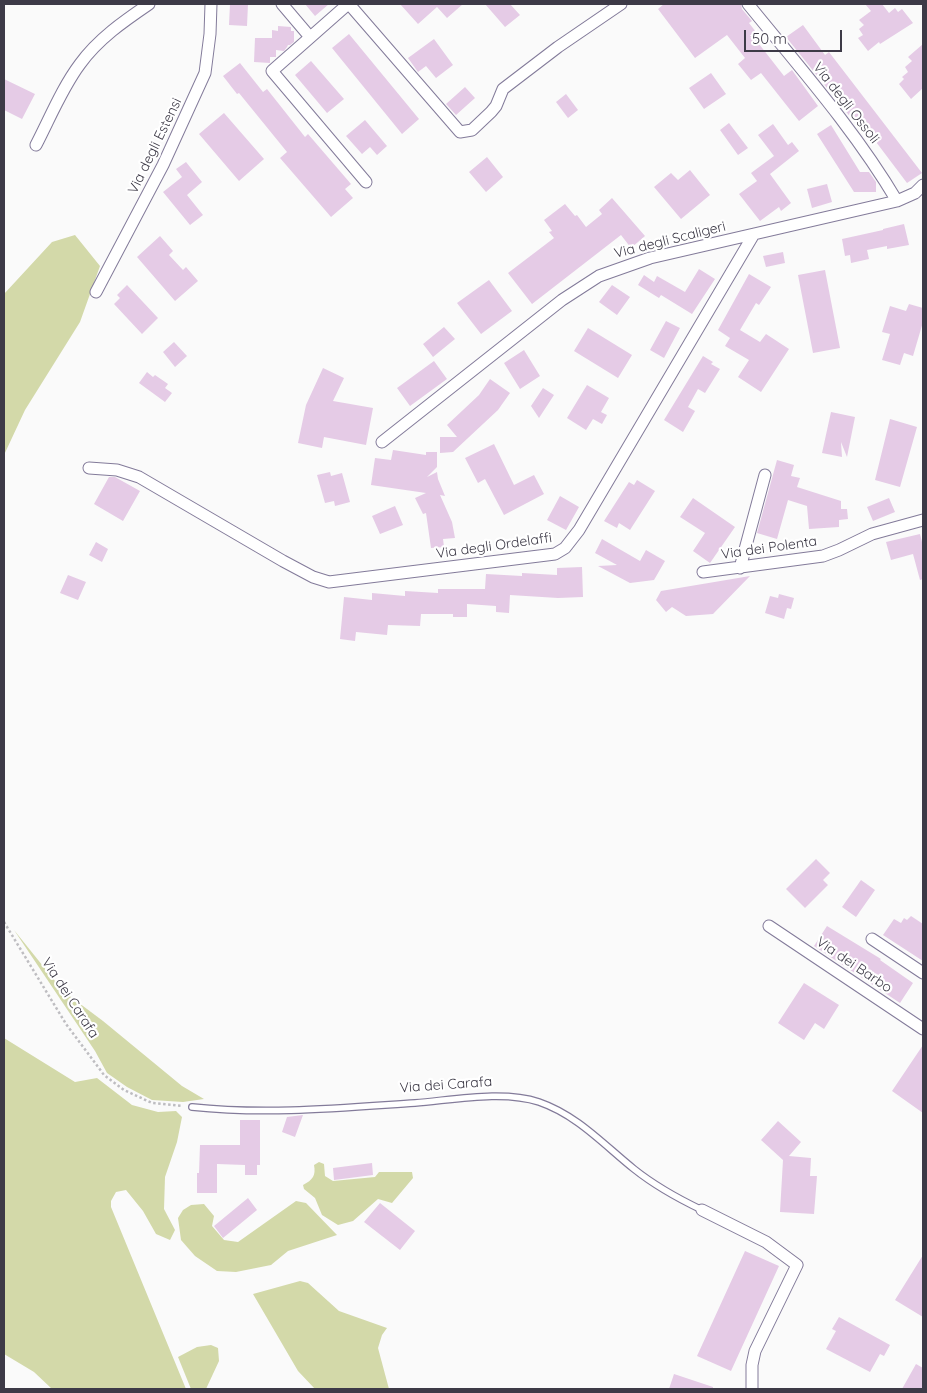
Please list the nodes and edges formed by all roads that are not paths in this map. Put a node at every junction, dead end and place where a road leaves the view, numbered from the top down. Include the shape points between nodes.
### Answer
1 (149, 4) edge
2 (211, 4) edge
3 (282, 4) edge
4 (348, 4) edge
5 (620, 4) edge
6 (748, 4) edge
7 (310, 37) junction
8 (36, 145) dead end
9 (366, 182) dead end
10 (922, 190) edge
11 (897, 201) junction
12 (754, 234) junction
13 (96, 292) dead end
14 (382, 442) dead end
15 (90, 468) dead end
16 (765, 475) dead end
17 (923, 520) edge
18 (740, 568) junction
19 (703, 572) dead end
20 (769, 926) dead end
21 (872, 939) dead end
22 (923, 973) edge
23 (923, 1029) edge
24 (192, 1107) road end
25 (702, 1210) joint
26 (752, 1389) edge

1 - 8 street via 103,39 81,62
2 - 13 street, Via degli Estensi via 205,73 163,166
3 - 7 street
4 - 5 street via 460,132 469,132 491,112 503,89
4 - 7 street
6 - 11 street, Via degli Ossoli via 846,125
7 - 9 street via 272,71
10 - 11 street, Via degli Scaligeri
11 - 12 street, Via degli Scaligeri
12 - 14 street, Via degli Scaligeri via 650,258 593,279
12 - 15 street, Via degli Ordelaffi via 579,530 565,548 555,554 329,582 284,561 139,477 117,470
16 - 18 street
17 - 18 street, Via dei Polenta via 872,534 823,556
18 - 19 street, Via dei Polenta
20 - 23 street, Via dei Barbo
21 - 22 street
24 - 25 lane, Via dei Carafa via 226,1111 315,1110 487,1097 529,1099 568,1116 596,1135 644,1177
25 - 26 street, Via dei Carafa via 766,1242 797,1265 755,1351

